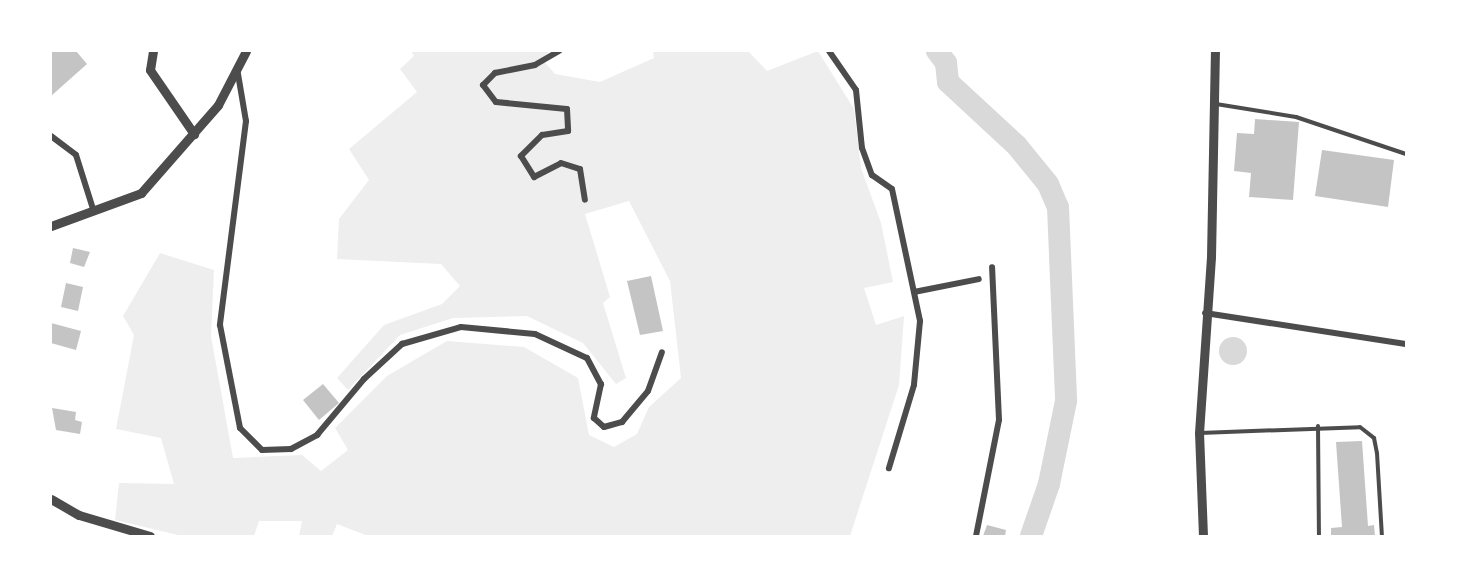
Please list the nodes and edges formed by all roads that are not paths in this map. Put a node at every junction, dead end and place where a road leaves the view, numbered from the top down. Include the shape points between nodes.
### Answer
1 (153, 51) edge
2 (246, 51) edge
3 (559, 51) edge
4 (829, 51) edge
5 (1215, 51) edge
6 (237, 68) junction
7 (1212, 103) junction
8 (194, 134) junction
9 (51, 136) edge
10 (1406, 154) edge
11 (585, 200) dead end
12 (93, 209) junction
13 (51, 226) edge
14 (992, 267) dead end
15 (979, 279) dead end
16 (914, 292) junction
17 (1206, 313) junction
18 (1406, 344) edge
19 (662, 352) dead end
20 (1318, 426) junction
21 (1199, 433) junction
22 (889, 468) dead end
23 (51, 499) edge
24 (150, 536) edge
25 (976, 536) edge
26 (1203, 536) edge
27 (1319, 536) edge
28 (1382, 536) edge

1 - 8 street via 150,70
2 - 6 street
3 - 11 street via 535,66 495,73 483,85 496,102 567,109 568,130 542,135 521,156 534,177 561,163 580,169
4 - 16 street via 856,90 862,148 872,175 892,189
5 - 7 street
6 - 8 street
6 - 19 street via 246,122 220,325 240,428 262,450 291,449 317,435 364,379 402,344 461,327 535,333 587,358 601,384 594,418 604,427 622,422 648,391
7 - 10 lane via 1296,117
7 - 17 street
8 - 12 street via 141,193
9 - 12 street via 76,155
12 - 13 street
14 - 25 street via 999,420
15 - 16 street
16 - 22 street via 920,321 914,385
17 - 18 street
17 - 21 street
20 - 21 lane
20 - 27 lane
20 - 28 lane via 1360,427 1374,438
21 - 26 street
23 - 24 street via 79,515

